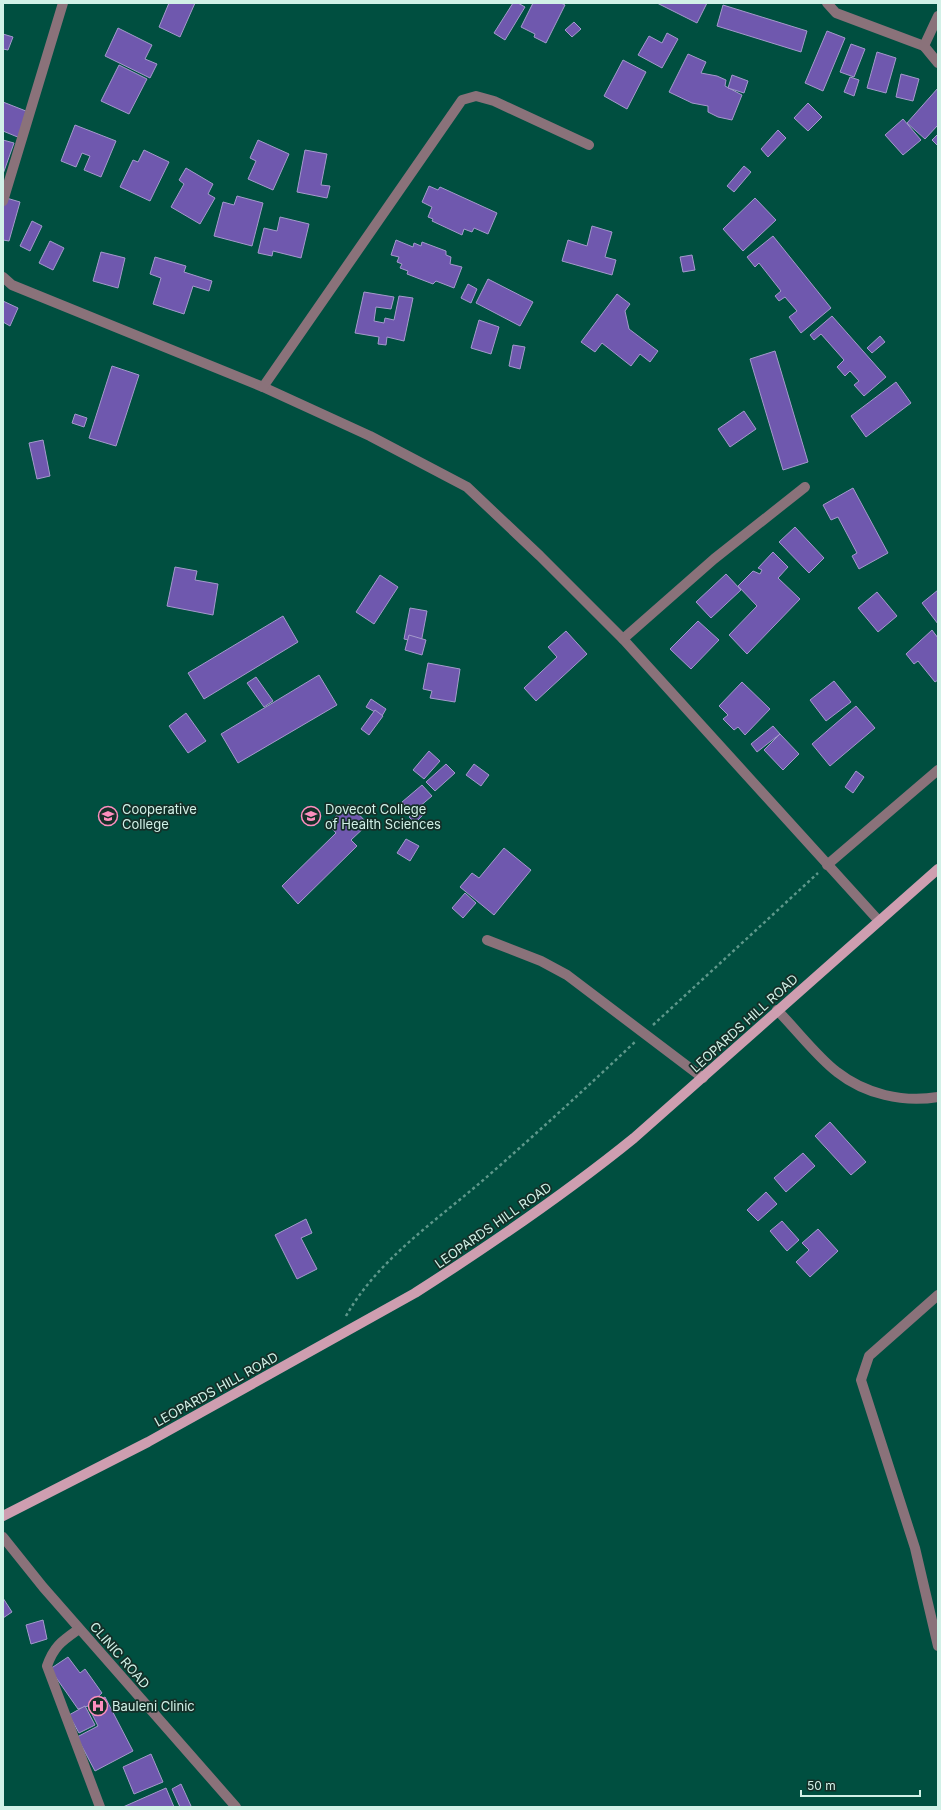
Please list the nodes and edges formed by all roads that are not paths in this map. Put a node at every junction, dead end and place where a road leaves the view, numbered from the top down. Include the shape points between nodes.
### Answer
1 (63, 3) edge
2 (826, 3) edge
3 (938, 16) edge
4 (924, 46) junction
5 (938, 63) edge
6 (589, 145) dead end
7 (3, 200) edge
8 (3, 277) edge
9 (263, 388) junction
10 (805, 487) dead end
11 (623, 639) junction
12 (938, 770) edge
13 (827, 865) junction
14 (938, 869) edge
15 (879, 921) junction
16 (487, 940) dead end
17 (777, 1010) junction
18 (702, 1078) junction
19 (938, 1097) edge
20 (938, 1295) edge
21 (3, 1516) edge
22 (3, 1537) edge
23 (79, 1629) junction
24 (938, 1646) edge
25 (100, 1807) edge
26 (236, 1807) edge

1 - 7 street
2 - 4 street via 836,12
3 - 4 street
4 - 5 street
6 - 9 street via 494,100 476,96 462,100
8 - 9 street via 12,285
9 - 11 street via 370,436 467,487
10 - 11 street via 714,559
11 - 13 street
12 - 13 street
13 - 15 street
14 - 15 main road, LEOPARDS HILL ROAD
15 - 17 main road, LEOPARDS HILL ROAD
16 - 18 street via 541,961 567,975
17 - 18 main road, LEOPARDS HILL ROAD
17 - 19 street via 835,1071 851,1082 899,1099 921,1100
18 - 21 main road, LEOPARDS HILL ROAD via 609,1159 415,1294 148,1442
20 - 24 street via 869,1356 860,1380 914,1548
22 - 23 street, CLINIC ROAD
23 - 25 street via 58,1645 52,1652 47,1666
23 - 26 street, CLINIC ROAD

